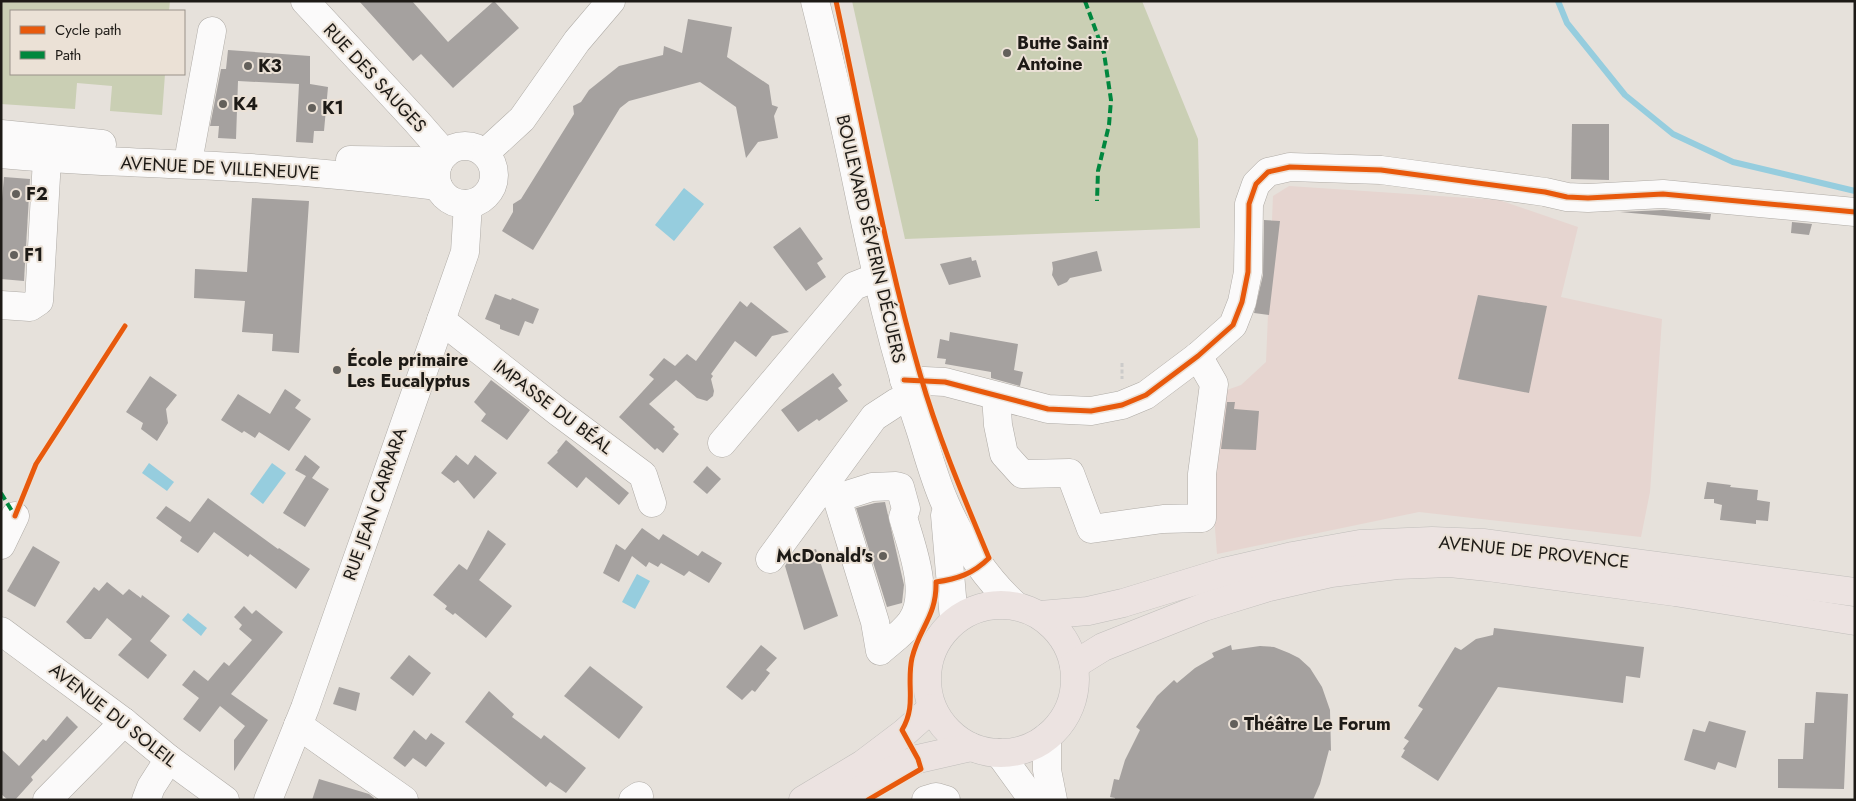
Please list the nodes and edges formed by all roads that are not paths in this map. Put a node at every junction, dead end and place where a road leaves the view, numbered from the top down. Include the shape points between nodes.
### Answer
1 (305, 1) edge
2 (611, 1) edge
3 (815, 1) edge
4 (212, 31) dead end
5 (417, 122) junction
6 (1, 134) edge
7 (190, 151) junction
8 (1, 154) edge
9 (485, 154) junction
10 (46, 159) junction
11 (395, 161) junction
12 (440, 168) junction
13 (468, 204) junction
14 (1855, 212) edge
15 (877, 277) junction
16 (1, 305) edge
17 (441, 320) junction
18 (1198, 356) junction
19 (907, 390) junction
20 (996, 396) junction
21 (722, 443) dead end
22 (652, 503) dead end
23 (944, 503) junction
24 (15, 516) dead end
25 (903, 517) joint
26 (1, 545) edge
27 (770, 559) dead end
28 (1855, 592) edge
29 (1015, 605) junction
30 (1040, 615) junction
31 (954, 620) junction
32 (1855, 621) edge
33 (1, 630) edge
34 (1074, 665) junction
35 (932, 708) junction
36 (124, 722) junction
37 (298, 725) junction
38 (1047, 737) junction
39 (971, 747) junction
40 (999, 753) junction
41 (170, 760) junction
42 (47, 800) edge
43 (146, 800) edge
44 (225, 800) edge
45 (268, 800) edge
46 (404, 800) edge
47 (803, 800) edge
48 (844, 800) edge
49 (926, 800) edge
50 (946, 800) edge
51 (1033, 800) edge
52 (1053, 800) edge

1 - 5 street, RUE DES SAUGES
2 - 9 street via 577,41 522,119
3 - 15 street, BOULEVARD SÉVERIN DÉCUERS
4 - 7 street
5 - 11 street
5 - 12 street, RUE DES SAUGES
6 - 7 street, AVENUE DE VILLENEUVE
7 - 11 street, AVENUE DE VILLENEUVE
8 - 10 street, AVENUE DE VILLENEUVE
9 - 12 street via 466,146 454,148
9 - 13 street via 492,162 494,182 490,192
10 - 12 street, AVENUE DE VILLENEUVE via 331,174
10 - 16 street via 39,301 30,307
11 - 12 street, AVENUE DE VILLENEUVE via 419,161
12 - 13 street via 445,197 456,203
13 - 17 street, RUE JEAN CARRARA via 465,252
14 - 18 street via 1663,194 1567,197 1381,170 1290,167 1268,172 1256,184 1249,204 1248,272 1242,302 1233,325
15 - 19 street, BOULEVARD SÉVERIN DÉCUERS
15 - 21 street via 854,286
17 - 22 street, IMPASSE DU BÉAL via 643,475
17 - 37 street, RUE JEAN CARRARA
18 - 20 street via 1146,395 1122,405 1091,411 1048,409
18 - 20 street via 1214,384 1202,474 1202,518 1163,519 1092,529 1070,473 1022,474 1004,454
19 - 20 street via 946,382
19 - 23 street, BOULEVARD SÉVERIN DÉCUERS
19 - 27 street via 897,402 874,417
23 - 29 street, BOULEVARD SÉVERIN DÉCUERS via 980,568
23 - 31 street, BOULEVARD SÉVERIN DÉCUERS
24 - 26 street
25 - 25 street via 920,585 920,600 912,622 880,651 875,622 837,498 872,487 900,487 906,509
28 - 30 main road, AVENUE DE PROVENCE via 1483,542 1432,541 1360,544 1293,556 1224,572 1123,603 1088,611
29 - 30 main road
29 - 31 main road via 994,604 972,610
30 - 34 main road via 1056,628 1068,645
31 - 35 main road via 940,634 926,670
32 - 34 main road, AVENUE DE PROVENCE via 1488,567 1450,563 1397,565 1269,587 1204,607 1103,647
33 - 36 street, AVENUE DU SOLEIL
34 - 38 main road via 1076,681 1068,712
35 - 39 main road via 948,731
35 - 47 main road via 864,764
36 - 41 street, AVENUE DU SOLEIL
36 - 42 street
37 - 45 street, RUE JEAN CARRARA
37 - 46 street
38 - 40 main road via 1016,752
38 - 52 street via 1047,770
39 - 40 main road
39 - 48 main road via 918,759 887,773
40 - 51 street
41 - 43 street
41 - 44 street, AVENUE DU SOLEIL
49 - 50 street via 936,797

